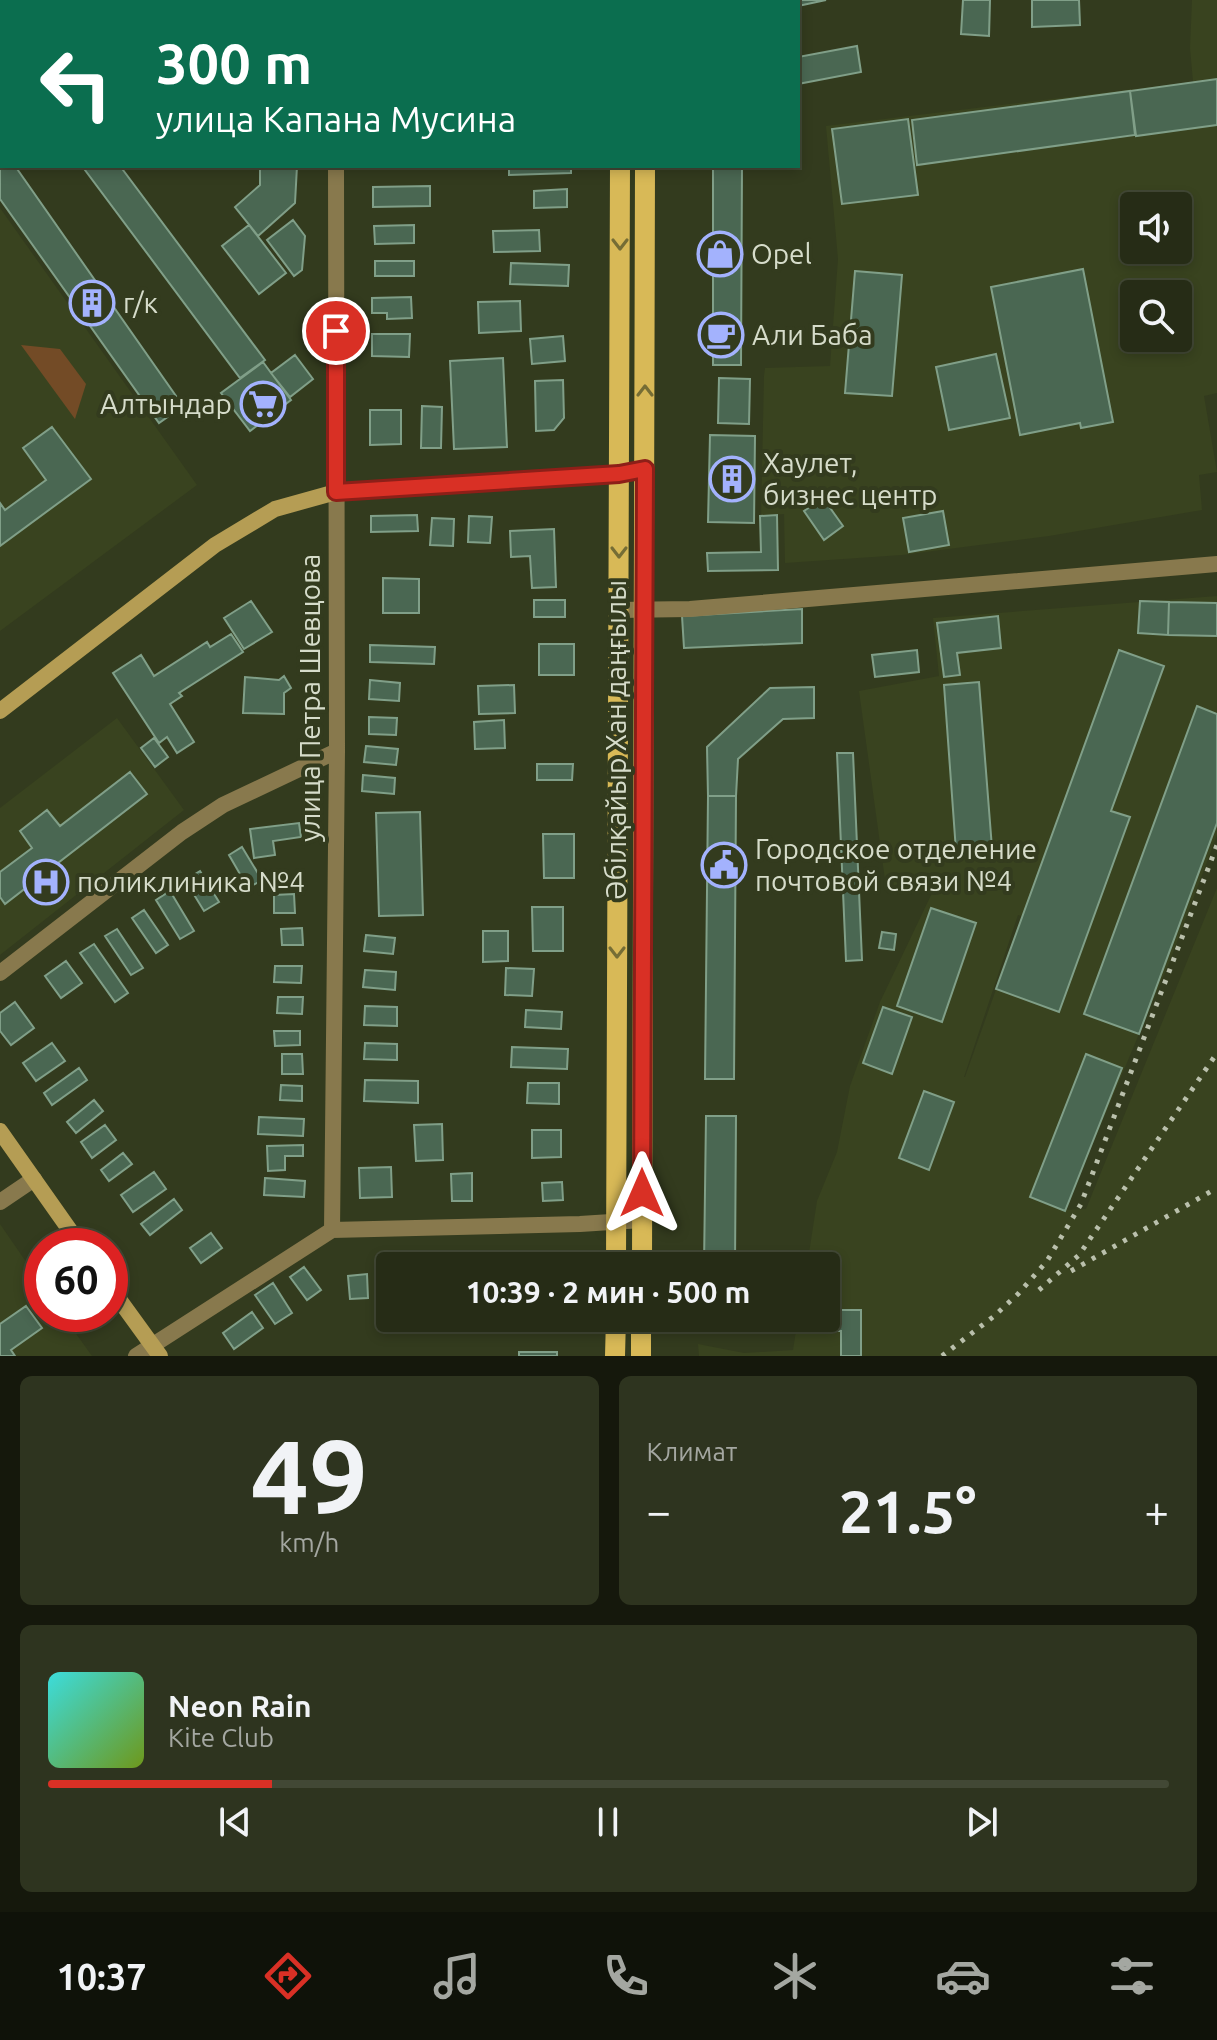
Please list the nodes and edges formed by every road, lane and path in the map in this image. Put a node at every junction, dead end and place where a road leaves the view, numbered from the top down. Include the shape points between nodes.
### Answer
1 (336, 168) edge
2 (620, 168) edge
3 (645, 168) edge
4 (645, 469) junction
5 (619, 474) junction
6 (336, 492) junction
7 (1217, 564) edge
8 (618, 610) junction
9 (644, 610) junction
10 (0, 711) edge
11 (337, 751) junction
12 (0, 973) edge
13 (0, 1131) edge
14 (34, 1179) junction
15 (0, 1202) edge
16 (616, 1220) junction
17 (642, 1220) junction
18 (68, 1228) edge
19 (332, 1230) junction
20 (616, 1252) edge
21 (642, 1252) edge
22 (128, 1312) edge
23 (616, 1332) edge
24 (641, 1332) edge
25 (156, 1351) edge
26 (136, 1356) edge
27 (615, 1356) edge
28 (641, 1356) edge

1 - 6 street, улица Петра Шевцова
2 -> 5 main road, Әбілқайыр Хан даңғылы
4 -> 3 main road, Әбілқайыр Хан даңғылы
4 - 5 street
4 - 9 main road, Әбілқайыр Хан даңғылы
5 - 6 street
5 -> 8 main road, Әбілқайыр Хан даңғылы
6 - 10 street via 275,509 215,545
6 - 11 street, улица Петра Шевцова
7 - 9 street
8 - 9 street
8 -> 16 main road, Әбілқайыр Хан даңғылы
9 - 17 main road, Әбілқайыр Хан даңғылы
11 - 12 street via 223,805 182,832
11 - 19 street, улица Петра Шевцова
13 - 14 street
14 - 15 street
14 - 18 street
16 - 17 street
16 - 19 street
16 - 20 main road, Әбілқайыр Хан даңғылы
17 - 21 main road, Әбілқайыр Хан даңғылы
19 - 25 street
22 - 25 street
23 - 27 main road
24 - 28 main road
25 - 26 street

